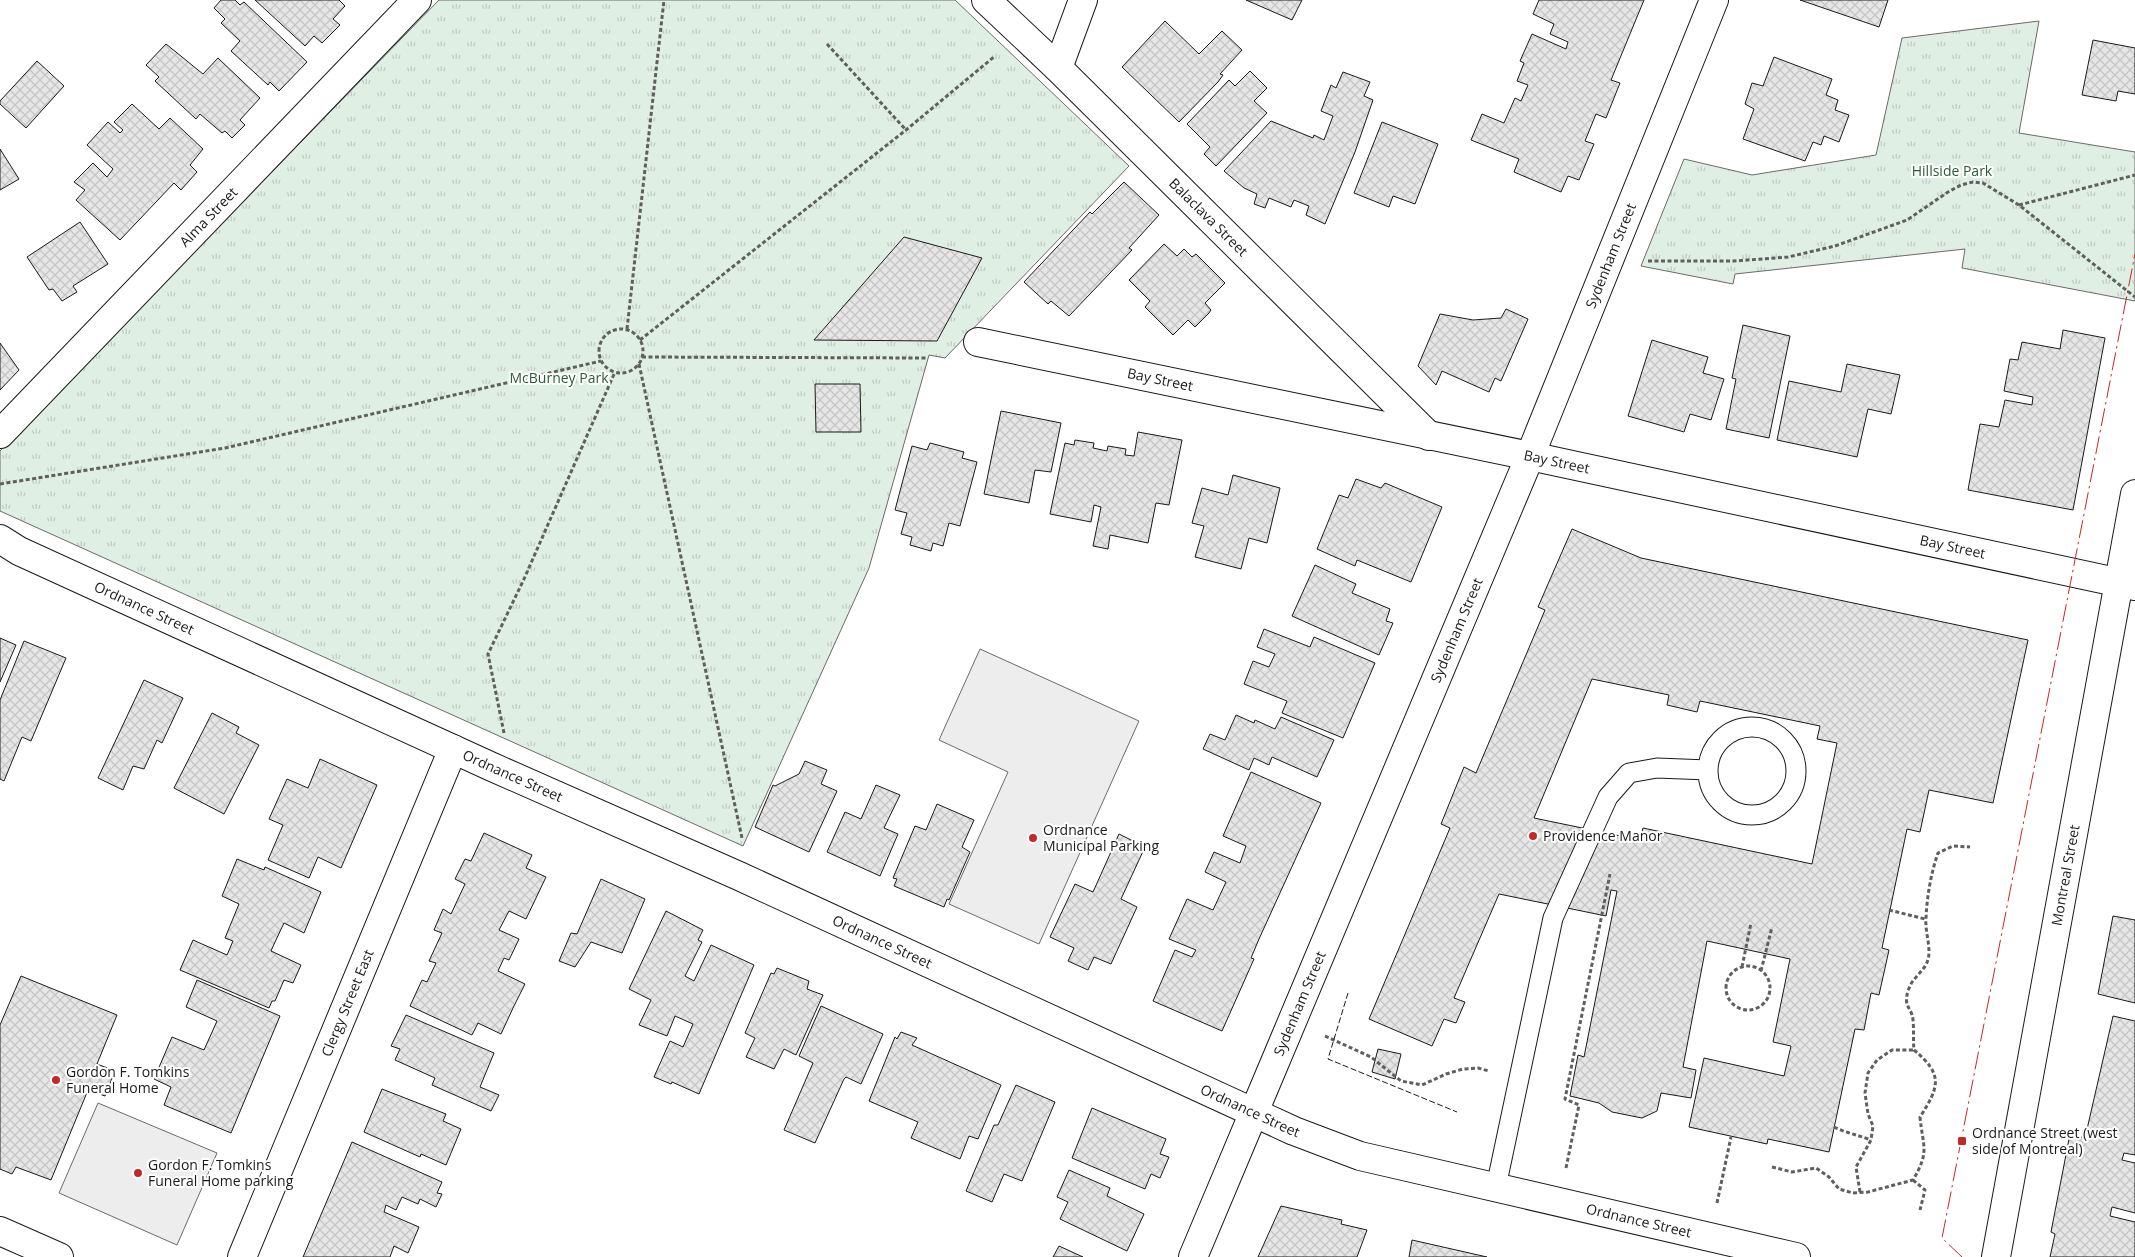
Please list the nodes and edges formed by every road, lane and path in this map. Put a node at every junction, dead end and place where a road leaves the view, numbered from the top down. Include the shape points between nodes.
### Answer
1 (417, 0) edge
2 (664, 0) edge
3 (986, 0) edge
4 (1084, 0) edge
5 (1714, 0) edge
6 (1022, 33) junction
7 (827, 44) dead end
8 (1058, 68) junction
9 (906, 130) junction
10 (2135, 176) edge
11 (2019, 205) junction
12 (1609, 262) junction
13 (2135, 297) edge
14 (627, 329) junction
15 (640, 340) junction
16 (978, 342) dead end
17 (642, 357) junction
18 (926, 358) dead end
19 (601, 361) junction
20 (639, 364) junction
21 (615, 372) junction
22 (0, 434) edge
23 (1429, 436) junction
24 (1530, 456) junction
25 (0, 484) edge
26 (2135, 494) edge
27 (0, 539) edge
28 (2126, 584) edge
29 (504, 734) dead end
30 (452, 749) junction
31 (1708, 770) junction
32 (742, 841) dead end
33 (1970, 847) dead end
34 (1611, 868) dead end
35 (1889, 910) dead end
36 (1925, 918) junction
37 (1751, 923) dead end
38 (1772, 927) dead end
39 (1742, 968) junction
40 (1761, 971) junction
41 (1292, 1022) junction
42 (1914, 1050) junction
43 (1518, 1079) junction
44 (1254, 1113) junction
45 (1834, 1127) dead end
46 (1731, 1137) dead end
47 (1871, 1140) junction
48 (1772, 1167) dead end
49 (1565, 1173) dead end
50 (1913, 1180) junction
51 (1496, 1187) junction
52 (1860, 1192) junction
53 (1716, 1208) dead end
54 (1920, 1210) dead end
55 (0, 1231) edge
56 (59, 1257) edge
57 (242, 1257) edge
58 (1193, 1257) edge
59 (1796, 1257) edge
60 (1996, 1257) edge

1 - 22 street, Alma Street
2 - 14 path
3 - 6 street, Balaclava Street
4 - 8 street
5 - 12 street, Sydenham Street
6 - 8 street, Balaclava Street
6 - 9 path
7 - 9 path
8 - 23 street, Balaclava Street
9 - 15 path
10 - 11 path
11 - 12 path via 1983,183 1973,182 1961,185 1907,220 1835,246 1788,257
11 - 13 path
12 - 24 street, Sydenham Street
14 - 15 path
14 - 19 path via 610,331 604,337 599,353
15 - 17 path
16 - 23 street, Bay Street
17 - 18 path
17 - 20 path
19 - 21 path
19 - 25 path via 224,448
20 - 21 path via 625,373
20 - 32 path
21 - 29 path via 488,654
23 - 24 street, Bay Street
24 - 28 street, Bay Street
24 - 41 street, Sydenham Street
26 - 28 street, Montreal Street
27 - 30 street, Ordnance Street
28 - 60 street, Montreal Street
30 - 44 street, Ordnance Street via 739,876
30 - 57 street, Clergy Street East
31 - 31 lane via 1717,743 1742,728 1757,727 1772,731 1784,740 1797,767 1789,796 1766,814 1752,815 1725,807 1710,783
31 - 43 lane via 1657,768 1629,773 1608,797 1553,918
33 - 36 path via 1953,846 1938,854
34 - 49 path via 1565,1099 1579,1104
35 - 36 path
36 - 42 path via 1929,953 1926,967 1914,978 1906,1004 1913,1018
37 - 39 path
38 - 40 path
39 - 40 path via 1749,966
39 - 40 path via 1730,975 1726,989 1731,1003 1745,1010 1759,1006 1768,996 1769,982
41 - 43 path via 1371,1057 1401,1081 1422,1085 1446,1074 1478,1068
41 - 44 street, Sydenham Street
42 - 47 path via 1892,1050 1877,1060 1868,1073 1865,1093 1873,1126
42 - 50 path via 1928,1062 1936,1078 1934,1095 1920,1117 1925,1146 1923,1163
43 - 51 lane
44 - 51 street, Ordnance Street via 1360,1156
44 - 58 street, Sydenham Street
45 - 47 path
46 - 53 path
47 - 52 path via 1856,1167
48 - 52 path via 1792,1172 1816,1168 1839,1189 1853,1194
50 - 52 path
50 - 54 path via 1925,1190
51 - 59 street, Ordnance Street
55 - 56 street

